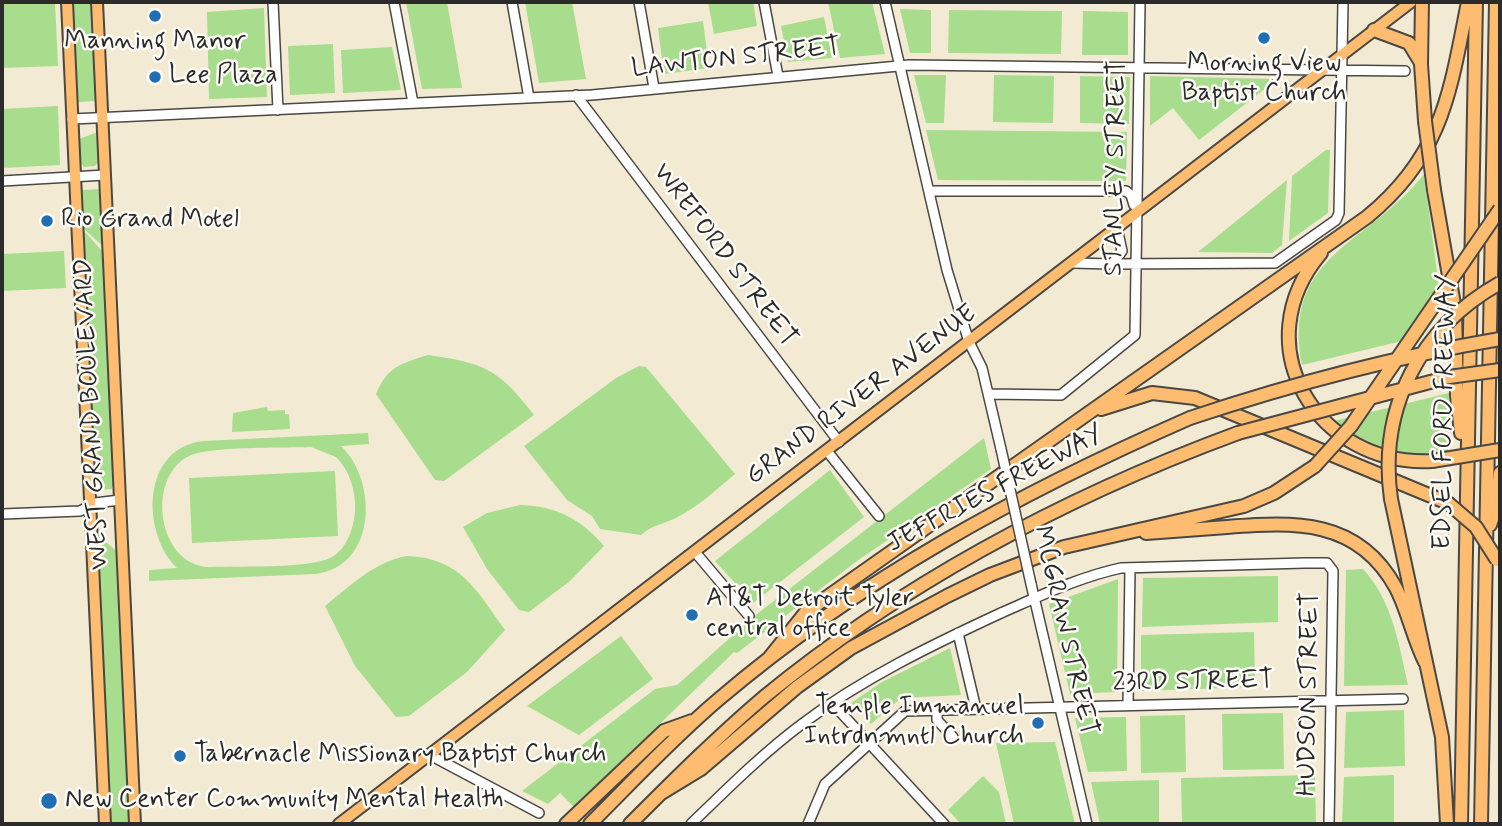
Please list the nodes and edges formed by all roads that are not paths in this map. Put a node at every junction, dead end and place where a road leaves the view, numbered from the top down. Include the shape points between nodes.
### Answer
1 (67, 2) edge
2 (97, 2) edge
3 (273, 2) edge
4 (394, 2) edge
5 (512, 2) edge
6 (639, 2) edge
7 (764, 2) edge
8 (885, 2) edge
9 (1140, 2) edge
10 (1343, 2) edge
11 (1411, 2) edge
12 (1422, 2) edge
13 (1468, 2) edge
14 (1476, 2) edge
15 (1496, 2) edge
16 (1374, 30) junction
17 (1343, 55) junction
18 (1421, 64) junction
19 (900, 65) junction
20 (1139, 67) junction
21 (1324, 69) junction
22 (1342, 69) junction
23 (1405, 71) dead end
24 (778, 76) junction
25 (654, 88) junction
26 (576, 95) junction
27 (529, 97) junction
28 (413, 103) junction
29 (278, 110) junction
30 (104, 117) junction
31 (72, 119) junction
32 (105, 175) junction
33 (76, 177) junction
34 (2, 181) edge
35 (929, 191) junction
36 (1500, 209) edge
37 (1137, 213) junction
38 (1117, 228) junction
39 (1338, 237) junction
40 (1072, 263) junction
41 (1112, 264) junction
42 (1136, 265) junction
43 (1500, 283) edge
44 (1500, 339) edge
45 (969, 342) junction
46 (1500, 370) edge
47 (989, 394) junction
48 (1078, 419) junction
49 (839, 442) junction
50 (1500, 450) edge
51 (827, 452) junction
52 (1500, 473) edge
53 (1466, 475) junction
54 (120, 500) junction
55 (91, 505) junction
56 (2, 514) edge
57 (879, 516) dead end
58 (1121, 533) junction
59 (1486, 538) junction
60 (695, 552) junction
61 (1499, 565) edge
62 (1130, 568) junction
63 (1034, 598) junction
64 (749, 615) dead end
65 (958, 633) junction
66 (770, 657) junction
67 (1425, 662) junction
68 (1403, 699) dead end
69 (1331, 701) junction
70 (832, 703) junction
71 (1128, 705) junction
72 (1059, 707) junction
73 (976, 709) junction
74 (937, 710) junction
75 (696, 719) junction
76 (953, 737) dead end
77 (870, 743) junction
78 (430, 755) junction
79 (660, 794) junction
80 (540, 813) dead end
81 (105, 824) edge
82 (135, 824) edge
83 (339, 824) edge
84 (566, 824) edge
85 (590, 824) edge
86 (629, 824) edge
87 (691, 824) edge
88 (808, 824) edge
89 (944, 824) edge
90 (1087, 824) edge
91 (1329, 824) edge
92 (1447, 824) edge
93 (1461, 824) edge
94 (1482, 824) edge

1 - 31 main road, WEST GRAND BOULEVARD
2 - 30 main road, WEST GRAND BOULEVARD
3 - 29 street
4 - 28 street
5 - 27 street
6 - 25 street
7 - 24 street
8 - 19 street, MCGRAW STREET
9 - 20 street, STANLEY STREET
10 - 17 street
11 - 16 main road, GRAND RIVER AVENUE
12 - 18 highway
13 - 39 highway via 1436,134 1400,187
14 - 53 highway, EDSEL FORD FREEWAY
15 - 59 highway, EDSEL FORD FREEWAY
16 - 17 main road, GRAND RIVER AVENUE
16 - 18 highway via 1409,43
17 - 21 main road, GRAND RIVER AVENUE
17 - 22 street
18 - 53 highway, bridge via 1434,190 1455,310 1457,396
19 - 20 street, LAWTON STREET
19 - 24 street, LAWTON STREET
19 - 35 street, MCGRAW STREET
20 - 21 street, LAWTON STREET
20 - 37 street, STANLEY STREET
21 - 22 street, LAWTON STREET
21 - 37 main road, GRAND RIVER AVENUE
22 - 23 street, LAWTON STREET
22 - 42 street via 1336,220 1278,261
24 - 25 street, LAWTON STREET
25 - 26 street, LAWTON STREET
26 - 27 street, LAWTON STREET
26 - 49 street, WREFORD STREET
27 - 28 street, LAWTON STREET
28 - 29 street, LAWTON STREET
29 - 30 street, LAWTON STREET
30 - 31 street, LAWTON STREET
30 - 32 main road, WEST GRAND BOULEVARD
31 - 33 main road, WEST GRAND BOULEVARD
32 - 33 street
32 - 54 main road, WEST GRAND BOULEVARD
33 - 34 street
33 - 55 main road, WEST GRAND BOULEVARD
35 - 37 street via 1126,191
35 - 45 street, MCGRAW STREET
36 - 58 highway, bridge via 1351,426 1315,466 1275,494 1244,506
37 - 38 main road, GRAND RIVER AVENUE
37 - 42 street, STANLEY STREET
38 - 40 main road, GRAND RIVER AVENUE
38 - 41 street via 1122,251
39 - 48 highway
39 - 50 highway, bridge via 1317,258 1297,294 1291,327 1296,374 1306,398 1328,427 1353,445 1391,460 1432,461
40 - 41 street
40 - 45 main road, GRAND RIVER AVENUE
41 - 42 street
42 - 47 street, STANLEY STREET via 1135,335 1061,395
43 - 67 highway, bridge via 1452,316 1424,349 1395,407 1388,443 1391,499
44 - 66 highway, JEFFRIES FREEWAY, bridge via 1350,369 1190,418 1066,475 930,548 844,602
45 - 47 street, MCGRAW STREET via 978,355
45 - 49 main road, GRAND RIVER AVENUE
46 - 79 highway, JEFFRIES FREEWAY, bridge via 1422,384 1238,433 1082,497 926,582 827,649 764,698
47 - 63 street, MCGRAW STREET, bridge
48 - 61 highway, bridge via 1139,395 1182,395 1448,503 1476,527
48 - 66 highway via 806,612
49 - 51 main road, GRAND RIVER AVENUE
51 - 57 street
51 - 60 main road, GRAND RIVER AVENUE
52 - 59 highway via 1497,505
53 - 93 highway, EDSEL FORD FREEWAY
54 - 55 street
54 - 82 main road, WEST GRAND BOULEVARD
55 - 56 street via 80,511
55 - 81 main road, WEST GRAND BOULEVARD
58 - 67 highway via 1279,523 1328,530 1365,551 1388,576
58 - 79 highway via 990,575 851,648 797,687 701,769
59 - 94 highway, EDSEL FORD FREEWAY
60 - 64 street
60 - 78 main road, GRAND RIVER AVENUE
62 - 63 street via 1099,572
62 - 69 street, HUDSON STREET via 1330,565
62 - 71 street
63 - 65 street
63 - 72 street, MCGRAW STREET
65 - 70 street
65 - 73 street
66 - 75 highway, JEFFRIES FREEWAY
67 - 92 highway via 1442,737
68 - 69 street, 23RD STREET
69 - 71 street, 23RD STREET
69 - 91 street, HUDSON STREET
70 - 77 street
70 - 87 street via 761,757
71 - 72 street, 23RD STREET
72 - 73 street, 23RD STREET
72 - 90 street, MCGRAW STREET
73 - 74 street, 23RD STREET
74 - 76 street via 937,720
74 - 77 street, 23RD STREET via 905,711
75 - 84 highway via 664,731
75 - 85 highway, JEFFRIES FREEWAY
77 - 88 street, 23RD STREET via 825,784
77 - 89 street
78 - 80 street
78 - 83 main road, GRAND RIVER AVENUE
79 - 86 highway, JEFFRIES FREEWAY

